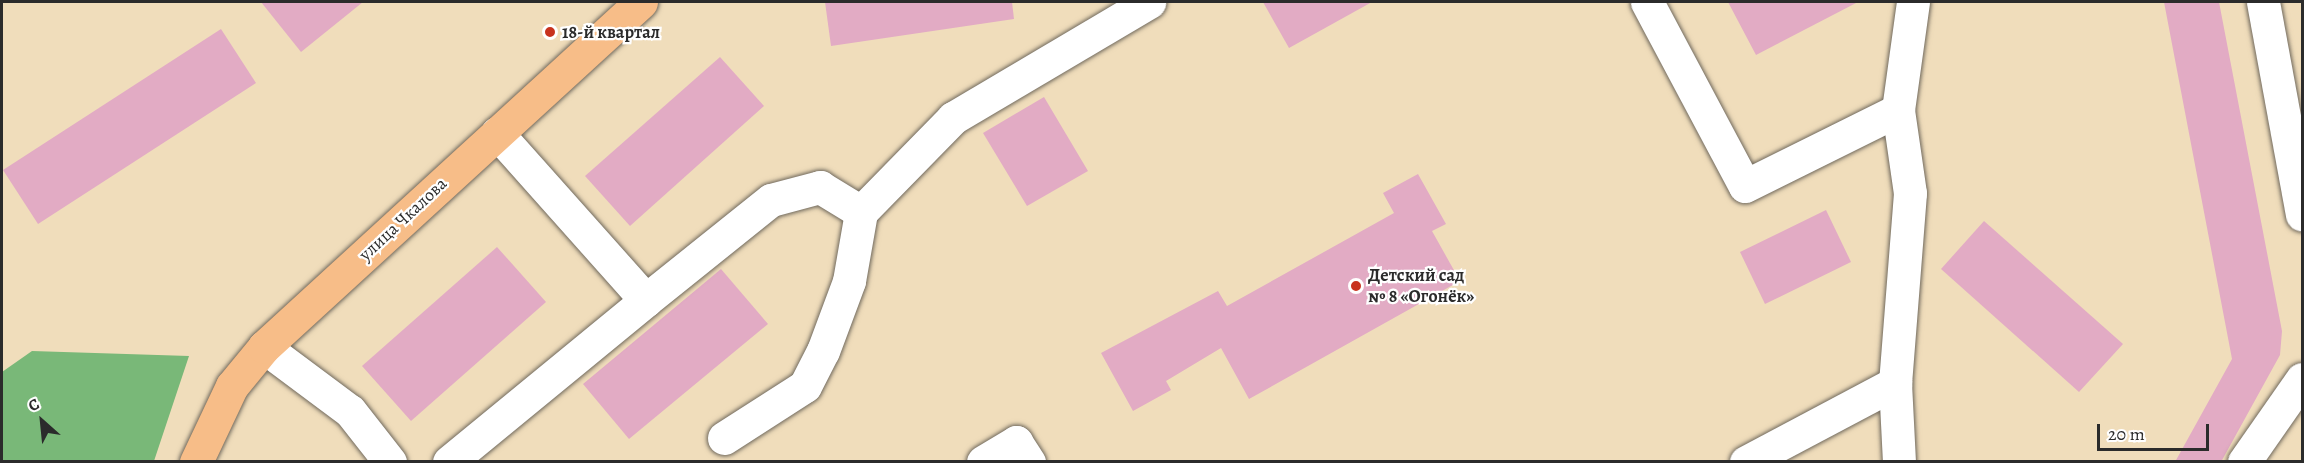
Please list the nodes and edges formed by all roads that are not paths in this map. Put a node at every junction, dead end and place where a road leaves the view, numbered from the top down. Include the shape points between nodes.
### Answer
1 (641, 2) edge
2 (1149, 2) edge
3 (1647, 2) edge
4 (1913, 2) edge
5 (2263, 2) edge
6 (1898, 110) junction
7 (497, 133) junction
8 (861, 212) junction
9 (2302, 214) edge
10 (646, 300) junction
11 (264, 347) junction
12 (2302, 379) edge
13 (1895, 384) junction
14 (724, 438) dead end
15 (196, 462) edge
16 (390, 462) edge
17 (449, 462) edge
18 (983, 462) edge
19 (1029, 462) edge
20 (1746, 462) edge
21 (1899, 462) edge
22 (2244, 462) edge

1 - 7 main road, улица Чкалова
2 - 8 lane via 953,118
3 - 6 lane via 1745,186
4 - 6 lane
5 - 9 lane
6 - 13 lane via 1910,193
7 - 10 lane
7 - 11 main road, улица Чкалова
8 - 10 lane via 820,188 771,200
8 - 14 lane via 849,282 805,386
10 - 17 lane
11 - 15 main road, улица Чкалова via 232,386
11 - 16 lane via 350,411
12 - 22 lane
13 - 20 lane
13 - 21 lane
18 - 19 lane via 1016,442

